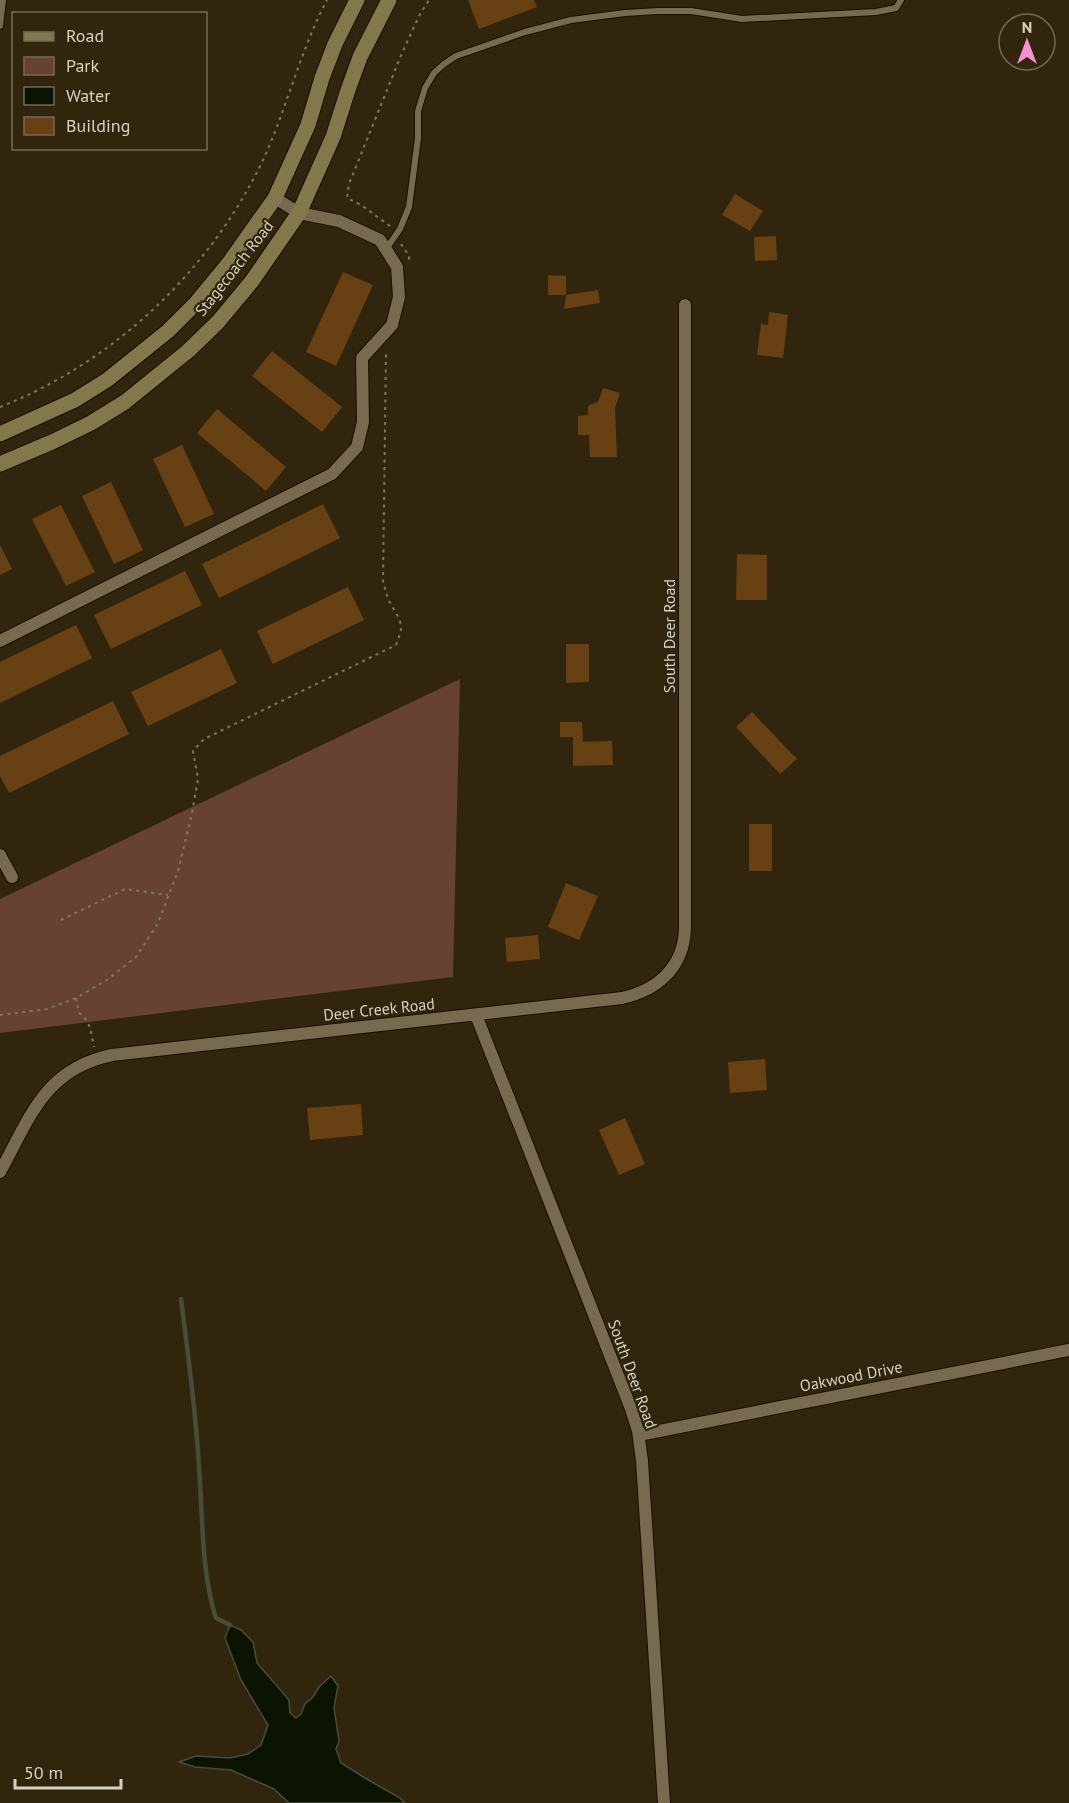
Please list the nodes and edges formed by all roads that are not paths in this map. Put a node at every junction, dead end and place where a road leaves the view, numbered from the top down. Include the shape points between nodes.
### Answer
1 (3, 0) edge
2 (357, 0) edge
3 (389, 0) edge
4 (901, 0) edge
5 (0, 26) edge
6 (275, 198) junction
7 (299, 213) junction
8 (386, 249) junction
9 (685, 305) dead end
10 (0, 434) edge
11 (0, 464) edge
12 (0, 641) edge
13 (0, 855) edge
14 (12, 877) dead end
15 (675, 965) joint
16 (476, 1015) junction
17 (0, 1172) edge
18 (1069, 1350) edge
19 (639, 1435) junction
20 (664, 1803) edge

1 - 5 lane
2 - 6 street, Stagecoach Road via 335,44 308,124
3 - 7 street, Stagecoach Road via 360,57 333,137
4 - 8 lane via 896,8 876,12 809,16 742,19 658,10 625,13 560,23 456,56 434,73 425,88 418,111 409,207
6 - 7 street
6 - 10 street, Stagecoach Road via 229,263 168,331 75,400
7 - 8 street via 339,221 380,240
7 - 11 street, Stagecoach Road via 218,322 160,375 91,423
8 - 12 street via 397,267 399,297 392,325 362,358 363,422 357,447 332,474
9 - 15 street, South Deer Road via 685,928
13 - 14 street
15 - 16 street, Deer Creek Road via 653,987 638,994
16 - 17 street, Deer Creek Road via 98,1058 76,1066 47,1090
16 - 19 street, South Deer Road
18 - 19 street, Oakwood Drive
19 - 20 street, South Deer Road

